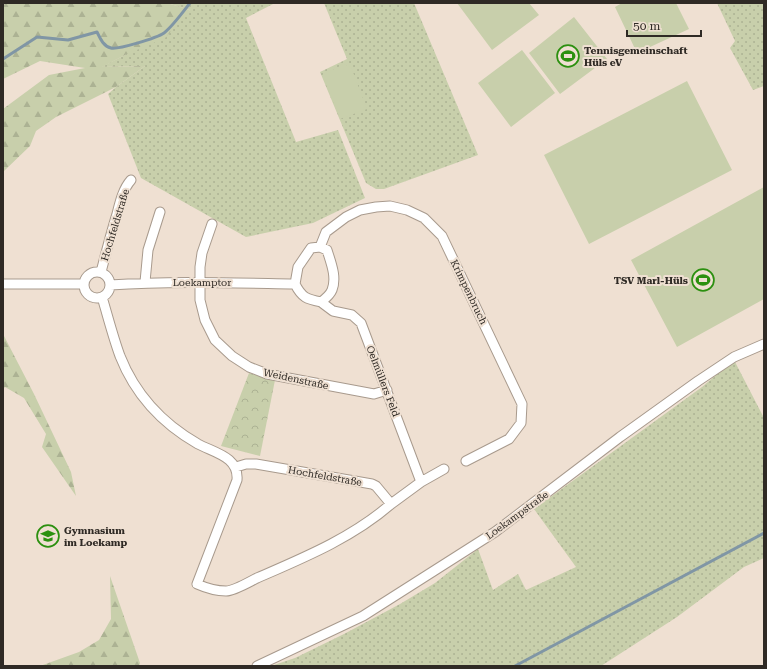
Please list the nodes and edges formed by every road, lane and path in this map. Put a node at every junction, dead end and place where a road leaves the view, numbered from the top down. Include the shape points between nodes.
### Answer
1 (131, 180) dead end
2 (160, 212) dead end
3 (212, 224) dead end
4 (320, 247) junction
5 (101, 272) junction
6 (145, 282) junction
7 (200, 282) junction
8 (3, 284) edge
9 (84, 284) junction
10 (294, 284) junction
11 (110, 285) junction
12 (102, 297) junction
13 (321, 302) junction
14 (764, 344) edge
15 (387, 390) junction
16 (466, 461) dead end
17 (236, 467) junction
18 (444, 469) dead end
19 (421, 482) junction
20 (391, 504) junction
21 (257, 666) edge

1 - 5 street, Hochfeldstraße via 126,185
2 - 6 street via 148,250
3 - 7 street, Weidenstraße via 202,253
4 - 10 street via 311,248 298,267
4 - 13 street via 326,250 332,264 334,279 331,292
4 - 16 street, Krimpenbruch via 326,232 346,217 360,210 376,207 390,206 407,210 424,218 442,236 522,404 521,423 509,438
5 - 9 street via 92,273
5 - 11 street via 109,279
6 - 7 street, Loekamptor
6 - 11 street, Loekamptor
7 - 10 street, Loekamptor
7 - 15 street, Weidenstraße via 200,300 205,320 215,340 249,367 267,374 374,394
8 - 9 street
9 - 12 street via 89,296
10 - 13 street via 300,294 308,300
11 - 12 street via 108,292
12 - 17 street via 120,356 151,406 185,436 229,459
13 - 15 street, Oelmüllers Feld via 333,311 352,316 361,323
14 - 21 street, Loekampstraße via 734,357 698,381 495,532 363,616
15 - 19 street, Oelmüllers Feld
17 - 20 street, Hochfeldstraße via 256,464 372,484
17 - 20 street via 237,480 197,584 210,589 228,592 301,559 341,539
18 - 19 street
19 - 20 street

